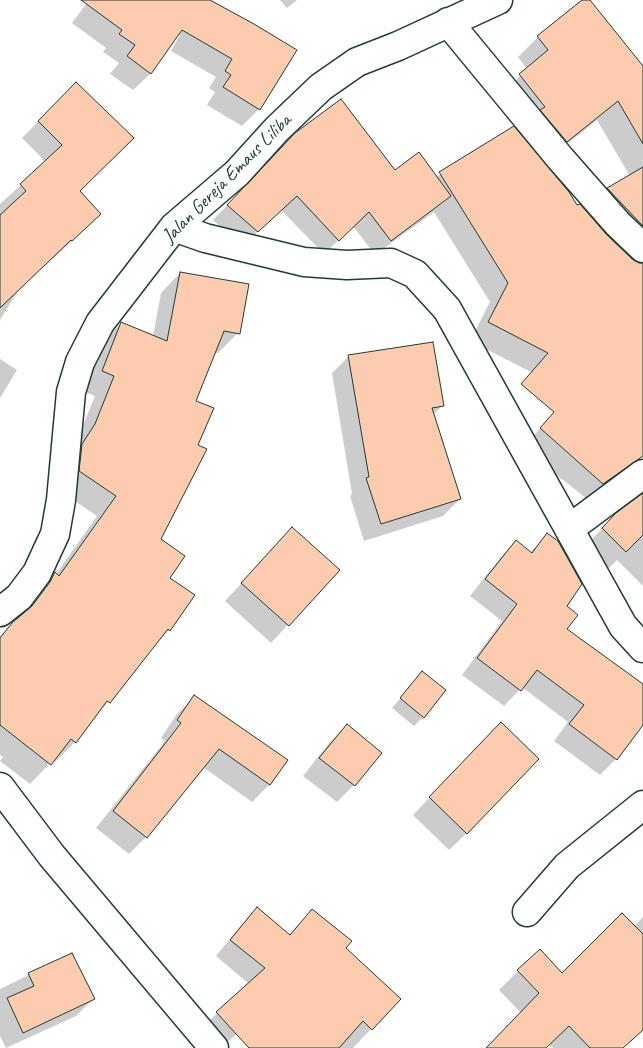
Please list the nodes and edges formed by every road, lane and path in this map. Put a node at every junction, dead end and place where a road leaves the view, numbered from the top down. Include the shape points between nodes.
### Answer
1 (498, 0) edge
2 (448, 22) junction
3 (174, 227) junction
4 (643, 248) edge
5 (643, 474) edge
6 (569, 529) junction
7 (0, 612) edge
8 (643, 648) edge
9 (0, 787) edge
10 (643, 805) edge
11 (526, 912) dead end
12 (214, 1048) edge

1 - 2 street, Jalan Gereja Emaus Liliba
2 - 3 street, Jalan Gereja Emaus Liliba via 357,62 321,87 237,173
2 - 4 street via 560,158
3 - 6 street via 205,238 304,262 347,265 391,263 415,274 447,308
3 - 7 street, Jalan Gereja Emaus Liliba via 100,323 80,362 71,392 55,534 37,573 19,597
5 - 6 street
6 - 8 street via 624,626
9 - 12 street via 52,856
10 - 11 street via 567,866

